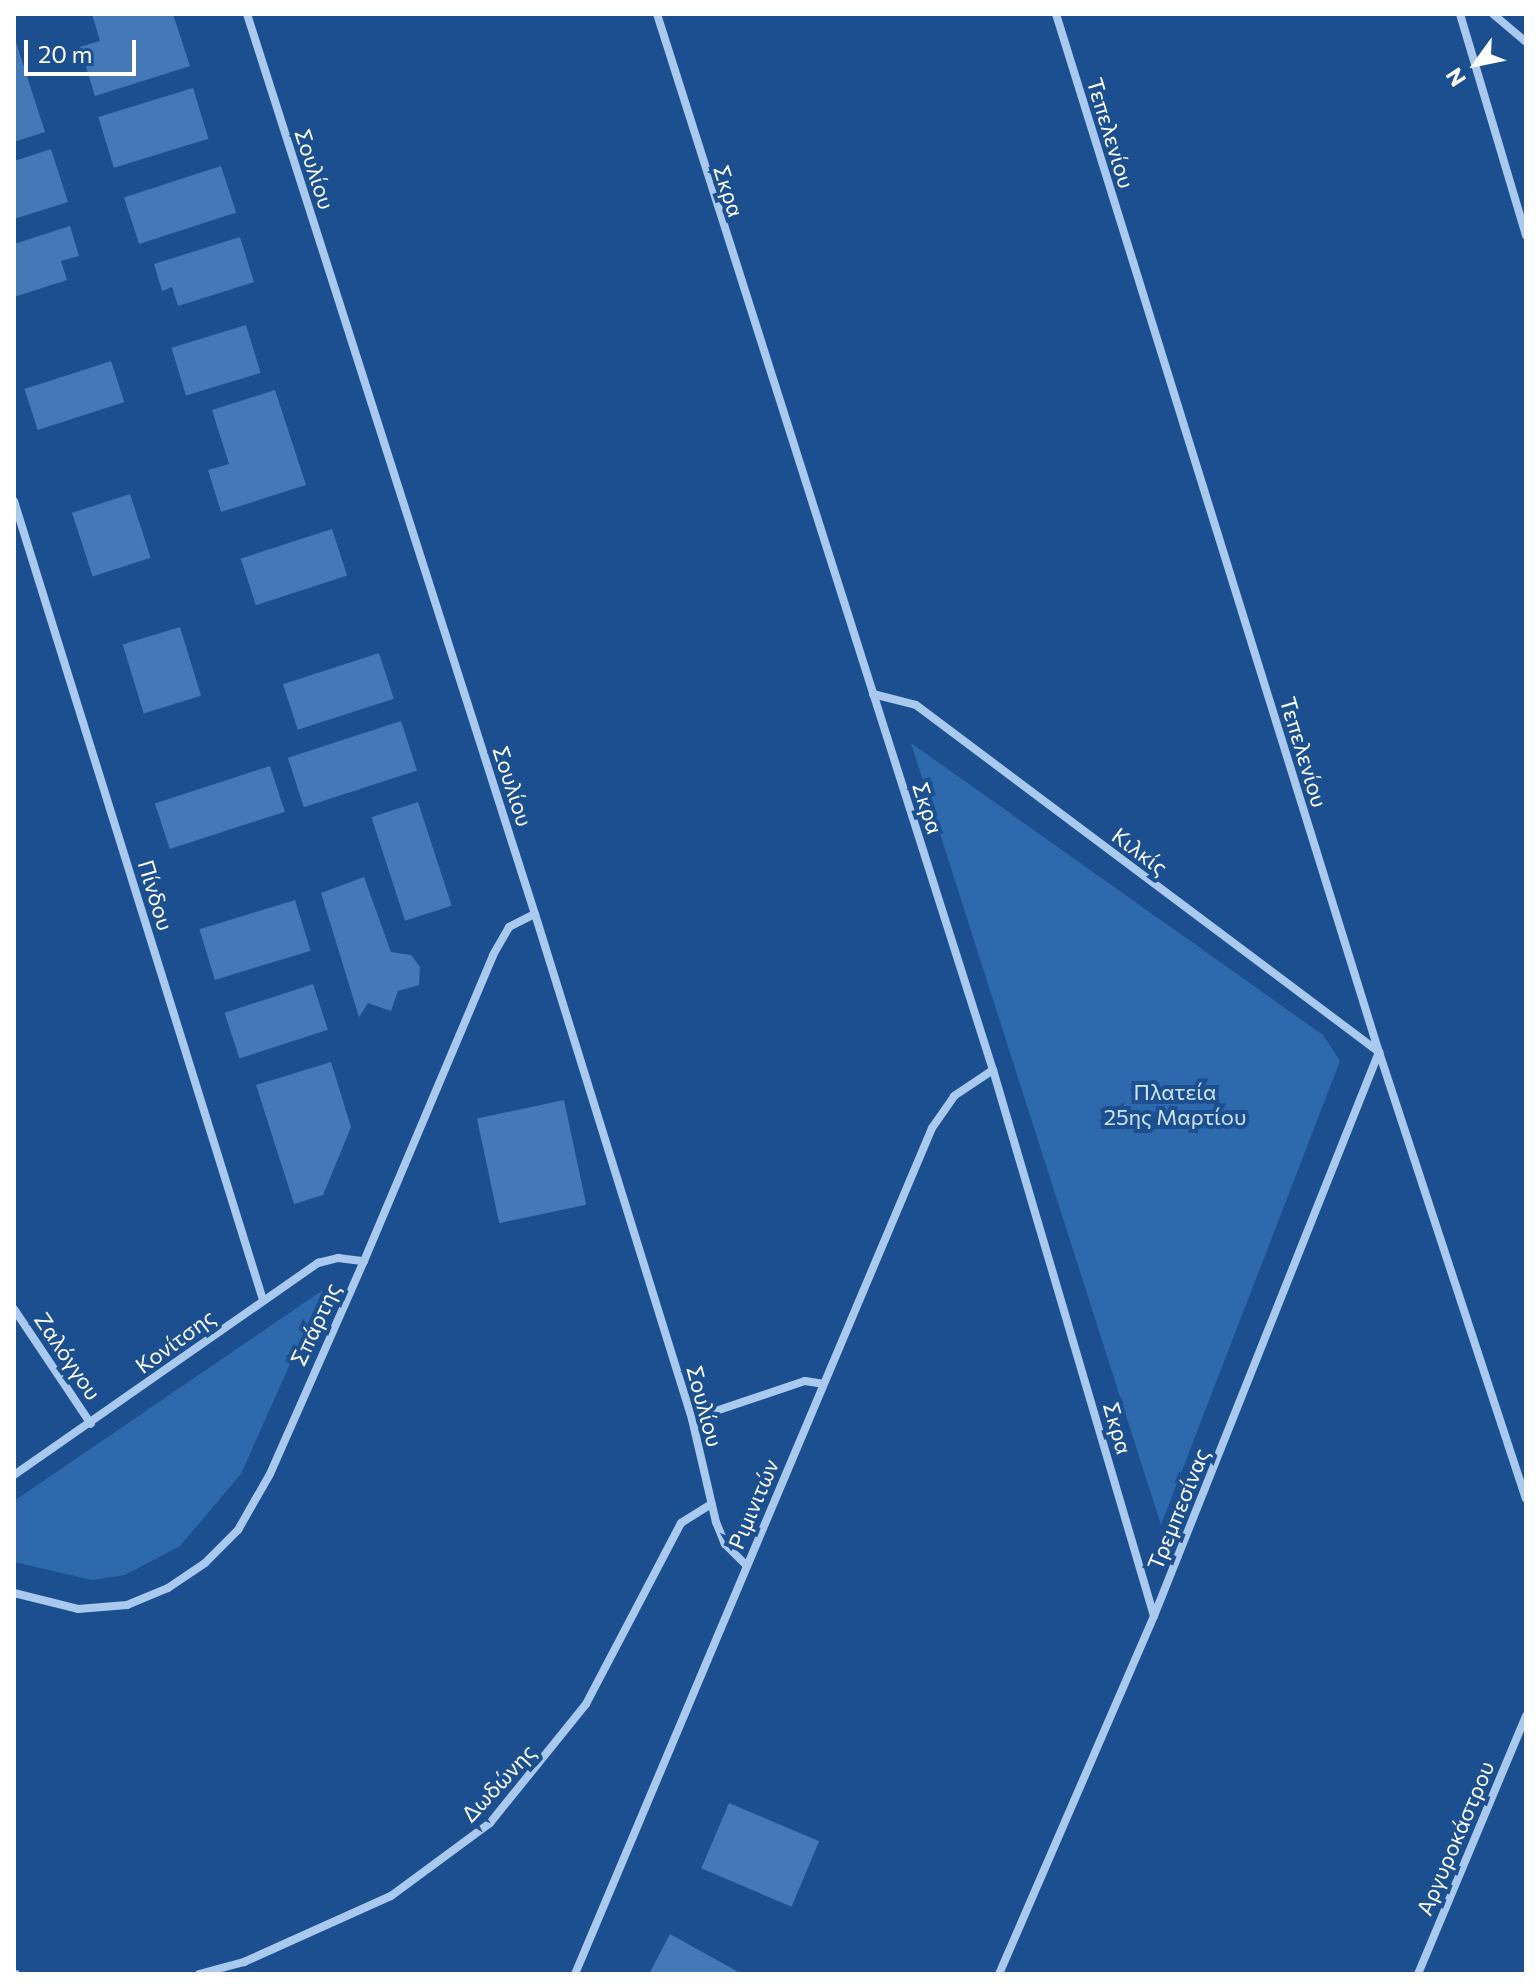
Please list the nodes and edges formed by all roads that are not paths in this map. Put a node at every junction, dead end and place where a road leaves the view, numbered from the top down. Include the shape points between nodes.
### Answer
1 (247, 14) edge
2 (657, 14) edge
3 (1056, 14) edge
4 (1460, 14) edge
5 (1493, 14) edge
6 (1526, 42) edge
7 (1526, 235) edge
8 (14, 501) edge
9 (873, 694) junction
10 (535, 914) junction
11 (1379, 1052) junction
12 (993, 1070) junction
13 (364, 1261) junction
14 (263, 1300) junction
15 (14, 1309) edge
16 (823, 1384) junction
17 (692, 1419) junction
18 (91, 1424) junction
19 (14, 1475) edge
20 (1526, 1498) edge
21 (711, 1504) junction
22 (746, 1565) junction
23 (14, 1593) edge
24 (1154, 1616) junction
25 (1526, 1716) edge
26 (205, 1974) edge
27 (575, 1974) edge
28 (999, 1974) edge
29 (1418, 1974) edge

1 - 10 street, Σουλίου
2 - 9 street, Σκρα
3 - 11 street, Τεπελενίου
4 - 7 street
5 - 6 street
8 - 14 street, Πίνδου
9 - 11 street, Κιλκίς via 916,705
9 - 12 street, Σκρα
10 - 13 street, Σπάρτης via 509,927 493,955
10 - 17 street, Σουλίου
11 - 20 street, Τεπελενίου
11 - 24 street, Τρεμπεσίνας
12 - 16 street, Ριμινιτών via 954,1096 932,1128
12 - 24 street, Σκρα
13 - 14 street, Κονίτσης via 338,1258 318,1263
13 - 23 street, Σπάρτης via 270,1474 238,1530 205,1563 168,1588 127,1605 78,1609
14 - 18 street, Κονίτσης
15 - 18 street, Ζαλόγγου
16 - 17 street via 805,1381
16 - 22 street, Ριμινιτών
17 - 21 street, Σουλίου
18 - 19 street, Κονίτσης
21 - 22 street, Σουλίου via 725,1544
21 - 26 street, Δωδώνης via 681,1523 586,1704 490,1823 391,1896 244,1962
22 - 27 street, Ριμινιτών
24 - 28 street, Τρεμπεσίνας
25 - 29 street, Αργυροκάστρου

